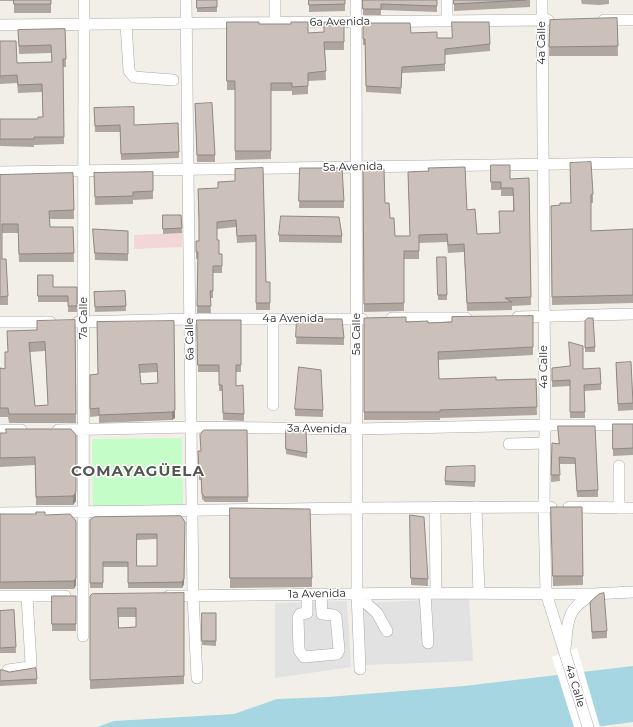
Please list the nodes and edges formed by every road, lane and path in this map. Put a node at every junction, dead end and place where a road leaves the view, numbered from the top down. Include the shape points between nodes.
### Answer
1 (84, 0) edge
2 (186, 0) edge
3 (275, 0) edge
4 (356, 0) edge
5 (447, 0) edge
6 (542, 0) edge
7 (447, 20) junction
8 (542, 20) junction
9 (557, 20) edge
10 (595, 20) edge
11 (633, 20) edge
12 (356, 21) junction
13 (275, 22) junction
14 (186, 23) junction
15 (126, 24) junction
16 (0, 25) edge
17 (84, 25) junction
18 (174, 80) dead end
19 (633, 163) edge
20 (543, 164) junction
21 (356, 167) junction
22 (188, 170) junction
23 (84, 171) junction
24 (0, 172) edge
25 (633, 314) edge
26 (505, 317) edge
27 (544, 317) junction
28 (474, 318) edge
29 (190, 319) junction
30 (273, 319) junction
31 (356, 319) junction
32 (0, 322) edge
33 (84, 322) junction
34 (273, 405) dead end
35 (545, 424) junction
36 (633, 425) edge
37 (191, 427) junction
38 (357, 429) junction
39 (0, 430) edge
40 (30, 430) edge
41 (46, 430) edge
42 (84, 430) junction
43 (545, 443) junction
44 (509, 444) dead end
45 (620, 466) dead end
46 (435, 507) junction
47 (476, 507) junction
48 (544, 507) junction
49 (357, 508) junction
50 (619, 508) junction
51 (633, 508) edge
52 (192, 510) junction
53 (84, 512) junction
54 (0, 513) edge
55 (633, 592) edge
56 (424, 593) junction
57 (436, 593) junction
58 (479, 593) junction
59 (546, 593) junction
60 (307, 594) junction
61 (321, 594) junction
62 (360, 594) junction
63 (593, 594) junction
64 (193, 595) junction
65 (0, 596) edge
66 (27, 596) junction
67 (88, 596) junction
68 (162, 596) edge
69 (307, 613) junction
70 (322, 614) junction
71 (387, 631) dead end
72 (83, 636) dead end
73 (428, 643) dead end
74 (566, 656) junction
75 (360, 669) dead end
76 (8, 670) edge
77 (197, 678) dead end
78 (588, 727) edge

1 - 17 street, 7a Calle
2 - 14 street, 6a Calle
3 - 13 street
4 - 12 street, 5a Calle
5 - 7 street
6 - 8 street, 4a Calle
7 - 8 street, 6a Avenida
7 - 12 street, 6a Avenida
8 - 9 street, 6a Avenida
8 - 20 street, 4a Calle
10 - 11 street
12 - 13 street, 6a Avenida
12 - 21 street, 5a Calle
13 - 14 street, 6a Avenida
14 - 15 street, 6a Avenida
14 - 22 street, 6a Calle
15 - 17 street, 6a Avenida
15 - 18 street via 129,71 134,77
16 - 17 street, 6a Avenida
17 - 23 street, 7a Calle
19 - 20 street, 5a Avenida
20 - 21 street, 5a Avenida
20 - 27 street, 4a Calle
21 - 22 street, 5a Avenida
21 - 31 street, 5a Calle
22 - 23 street, 5a Avenida
22 - 29 street, 6a Calle
23 - 24 street, 5a Avenida
23 - 33 street, 7a Calle
25 - 27 street
26 - 27 street
27 - 35 street, 4a Calle
28 - 31 street, 4a Avenida
29 - 30 street, 4a Avenida
29 - 33 street, 4a Avenida
29 - 37 street, 6a Calle
30 - 31 street, 4a Avenida
30 - 34 street
31 - 38 street, 5a Calle
32 - 33 street, 4a Avenida
33 - 42 street, 7a Calle
35 - 36 street, 3a Avenida
35 - 38 street, 3a Avenida
35 - 43 street, 4a Calle
37 - 38 street, 3a Avenida
37 - 42 street, 3a Avenida
37 - 52 street, 6a Calle
38 - 49 street, 5a Calle
39 - 40 street
41 - 42 street, 3a Avenida
42 - 53 street, 7a Calle
43 - 44 street
43 - 48 street, 4a Calle
45 - 50 street
46 - 47 street
46 - 49 street
46 - 57 street
47 - 48 street
47 - 58 street
48 - 50 street
48 - 59 street, 4a Calle
49 - 52 street
49 - 62 street, 5a Calle
50 - 51 street
52 - 53 street
52 - 64 street, 6a Calle
53 - 54 street
53 - 67 street, 7a Calle
55 - 63 street, 1a Avenida
56 - 57 street, 1a Avenida
56 - 62 street, 1a Avenida
56 - 73 street
57 - 58 street, 1a Avenida
58 - 59 street, 1a Avenida
59 - 63 street, 1a Avenida
59 - 74 street, 4a Calle
60 - 61 street, 1a Avenida
60 - 64 street, 1a Avenida
60 - 69 street
61 - 62 street, 1a Avenida
61 - 70 street
62 - 71 street via 366,604 377,613
62 - 75 street, 5a Calle
63 - 74 street via 572,611
64 - 68 street, 1a Avenida
64 - 77 street, 6a Calle
65 - 66 street
66 - 67 street
66 - 76 street via 31,664 29,667
67 - 72 street, 7a Calle
69 - 70 street
69 - 70 street via 300,614 298,618 299,650 304,657 337,654 339,650 336,617
74 - 78 street, 4a Calle

